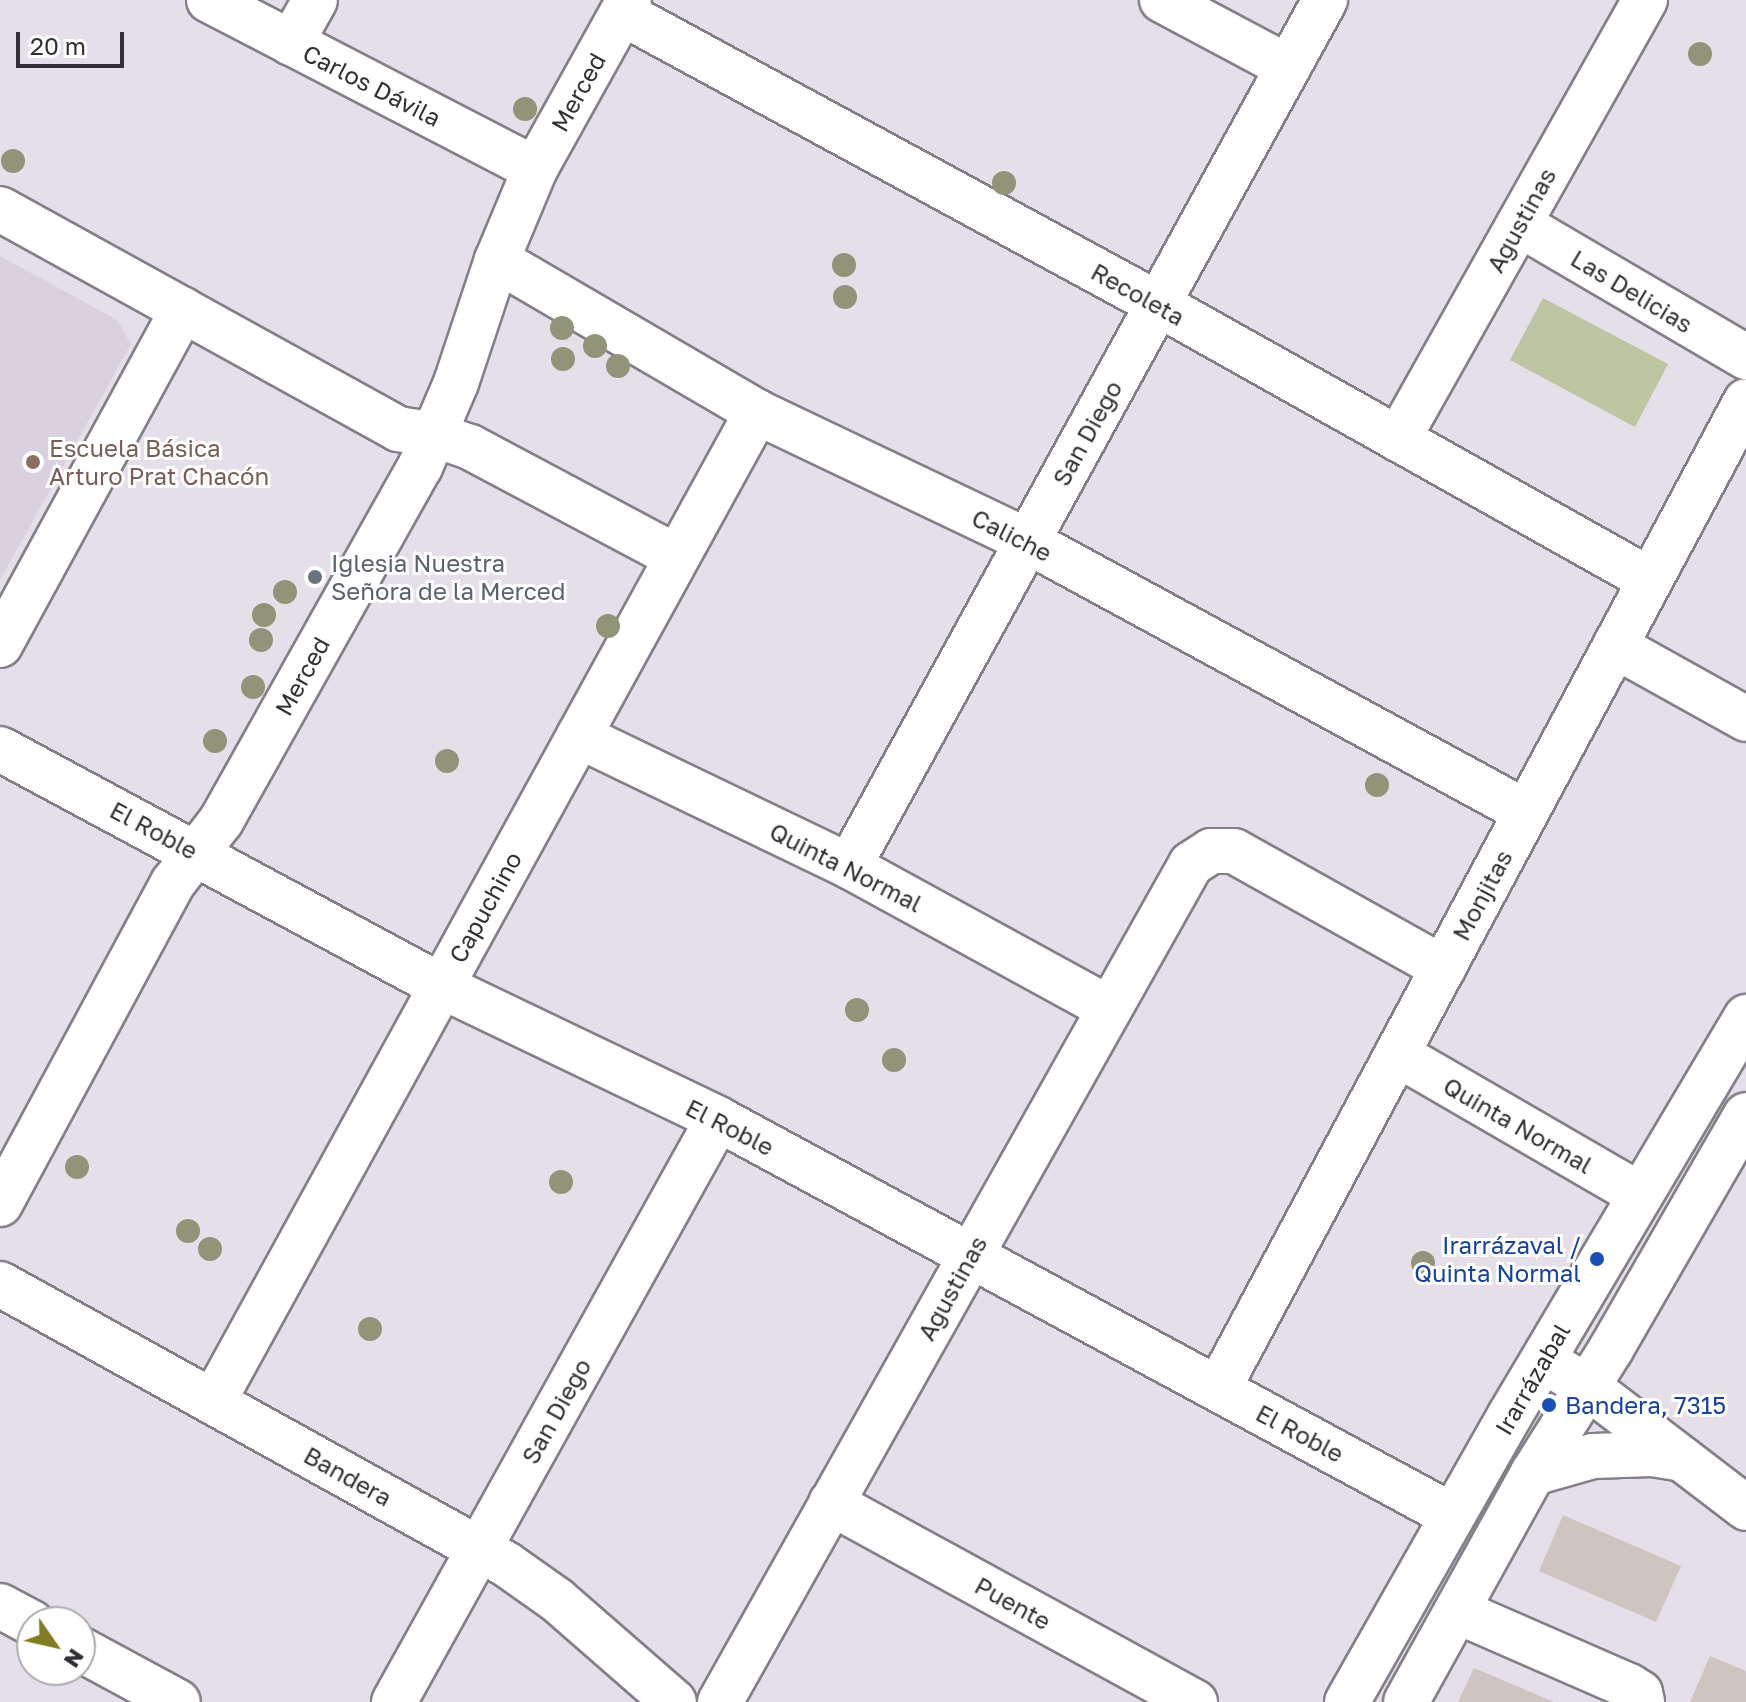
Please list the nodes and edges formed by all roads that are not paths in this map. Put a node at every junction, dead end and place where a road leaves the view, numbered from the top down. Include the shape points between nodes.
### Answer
1 (209, 0) edge
2 (315, 0) edge
3 (1162, 0) edge
4 (1325, 0) edge
5 (1645, 0) edge
6 (626, 6) edge
7 (291, 43) junction
8 (1288, 67) junction
9 (535, 169) junction
10 (0, 209) edge
11 (1519, 224) junction
12 (497, 260) junction
13 (1158, 304) junction
14 (183, 310) junction
15 (1746, 357) edge
16 (1746, 401) edge
17 (757, 412) junction
18 (435, 435) junction
19 (1398, 439) junction
20 (1027, 541) junction
21 (677, 557) junction
22 (1650, 580) junction
23 (0, 645) edge
24 (1615, 646) junction
25 (1746, 719) edge
26 (579, 736) junction
27 (0, 749) edge
28 (1526, 812) junction
29 (195, 851) junction
30 (849, 866) junction
31 (1443, 968) junction
32 (441, 986) junction
33 (1108, 1008) junction
34 (1746, 1017) edge
35 (1397, 1054) junction
36 (1746, 1115) edge
37 (718, 1119) junction
38 (1640, 1195) junction
39 (0, 1204) edge
40 (970, 1255) junction
41 (0, 1284) edge
42 (1544, 1361) junction
43 (1588, 1387) junction
44 (1218, 1389) junction
45 (213, 1402) junction
46 (1682, 1459) junction
47 (1533, 1473) junction
48 (831, 1503) junction
49 (1746, 1508) edge
50 (1453, 1516) junction
51 (479, 1548) junction
52 (1457, 1611) junction
53 (96, 1658) edge
54 (178, 1702) edge
55 (394, 1702) edge
56 (674, 1702) edge
57 (720, 1702) edge
58 (1195, 1702) edge
59 (1347, 1702) edge
60 (1406, 1702) edge
61 (1642, 1702) edge

1 - 7 street, Carlos Dávila
2 - 7 street
3 - 8 street
4 - 8 street, San Diego
5 - 11 street, Agustinas
6 - 9 street, Merced
6 - 13 street, Recoleta
7 - 9 street, Carlos Dávila
8 - 13 street, San Diego
9 - 12 street, Merced
10 - 14 street
11 - 15 street, Las Delicias
11 - 19 street, Agustinas
12 - 17 street, Caliche
12 - 18 street, Merced
13 - 19 street, Recoleta
13 - 20 street, San Diego
14 - 18 street via 398,429
14 - 23 street
16 - 22 street, Monjitas
17 - 20 street, Caliche
17 - 21 street, Capuchino
18 - 21 street via 470,447
18 - 29 street, Merced via 221,821
19 - 22 street, Recoleta
20 - 28 street, Caliche
20 - 30 street, San Diego
21 - 26 street, Capuchino
22 - 24 street, Monjitas
24 - 25 street
24 - 28 street, Monjitas
26 - 30 street, Quinta Normal
26 - 32 street, Capuchino
27 - 29 street, El Roble
28 - 31 street, Monjitas
29 - 32 street, El Roble
29 - 39 street, Merced
30 - 33 street, Quinta Normal
31 - 33 street, Agustinas via 1234,851 1211,851 1184,874
31 - 35 street, Monjitas
32 - 37 street, El Roble
32 - 45 street, Capuchino
33 - 40 street, Agustinas
34 - 38 street, Irarrázabal
35 - 38 street, Quinta Normal
35 - 44 street, Monjitas
36 - 43 street, Irarrázabal
37 - 40 street, El Roble
37 - 51 street, San Diego
38 - 42 street, Irarrázabal
40 - 44 street, El Roble
40 - 48 street, Agustinas
41 - 45 street, Bandera
42 - 43 street
42 - 50 street, Irarrázabal
43 - 46 street
43 - 47 street, Irarrázabal
44 - 50 street, El Roble
45 - 51 street, Bandera
46 - 47 street via 1593,1456
46 - 49 street
47 - 52 street, Irarrázabal
48 - 57 street, Agustinas
48 - 58 street, Puente
50 - 59 street, Irarrázabal
51 - 55 street, San Diego
51 - 56 street, Bandera via 557,1600
52 - 60 street, Irarrázabal
52 - 61 street via 1629,1686 1640,1693
53 - 54 street

